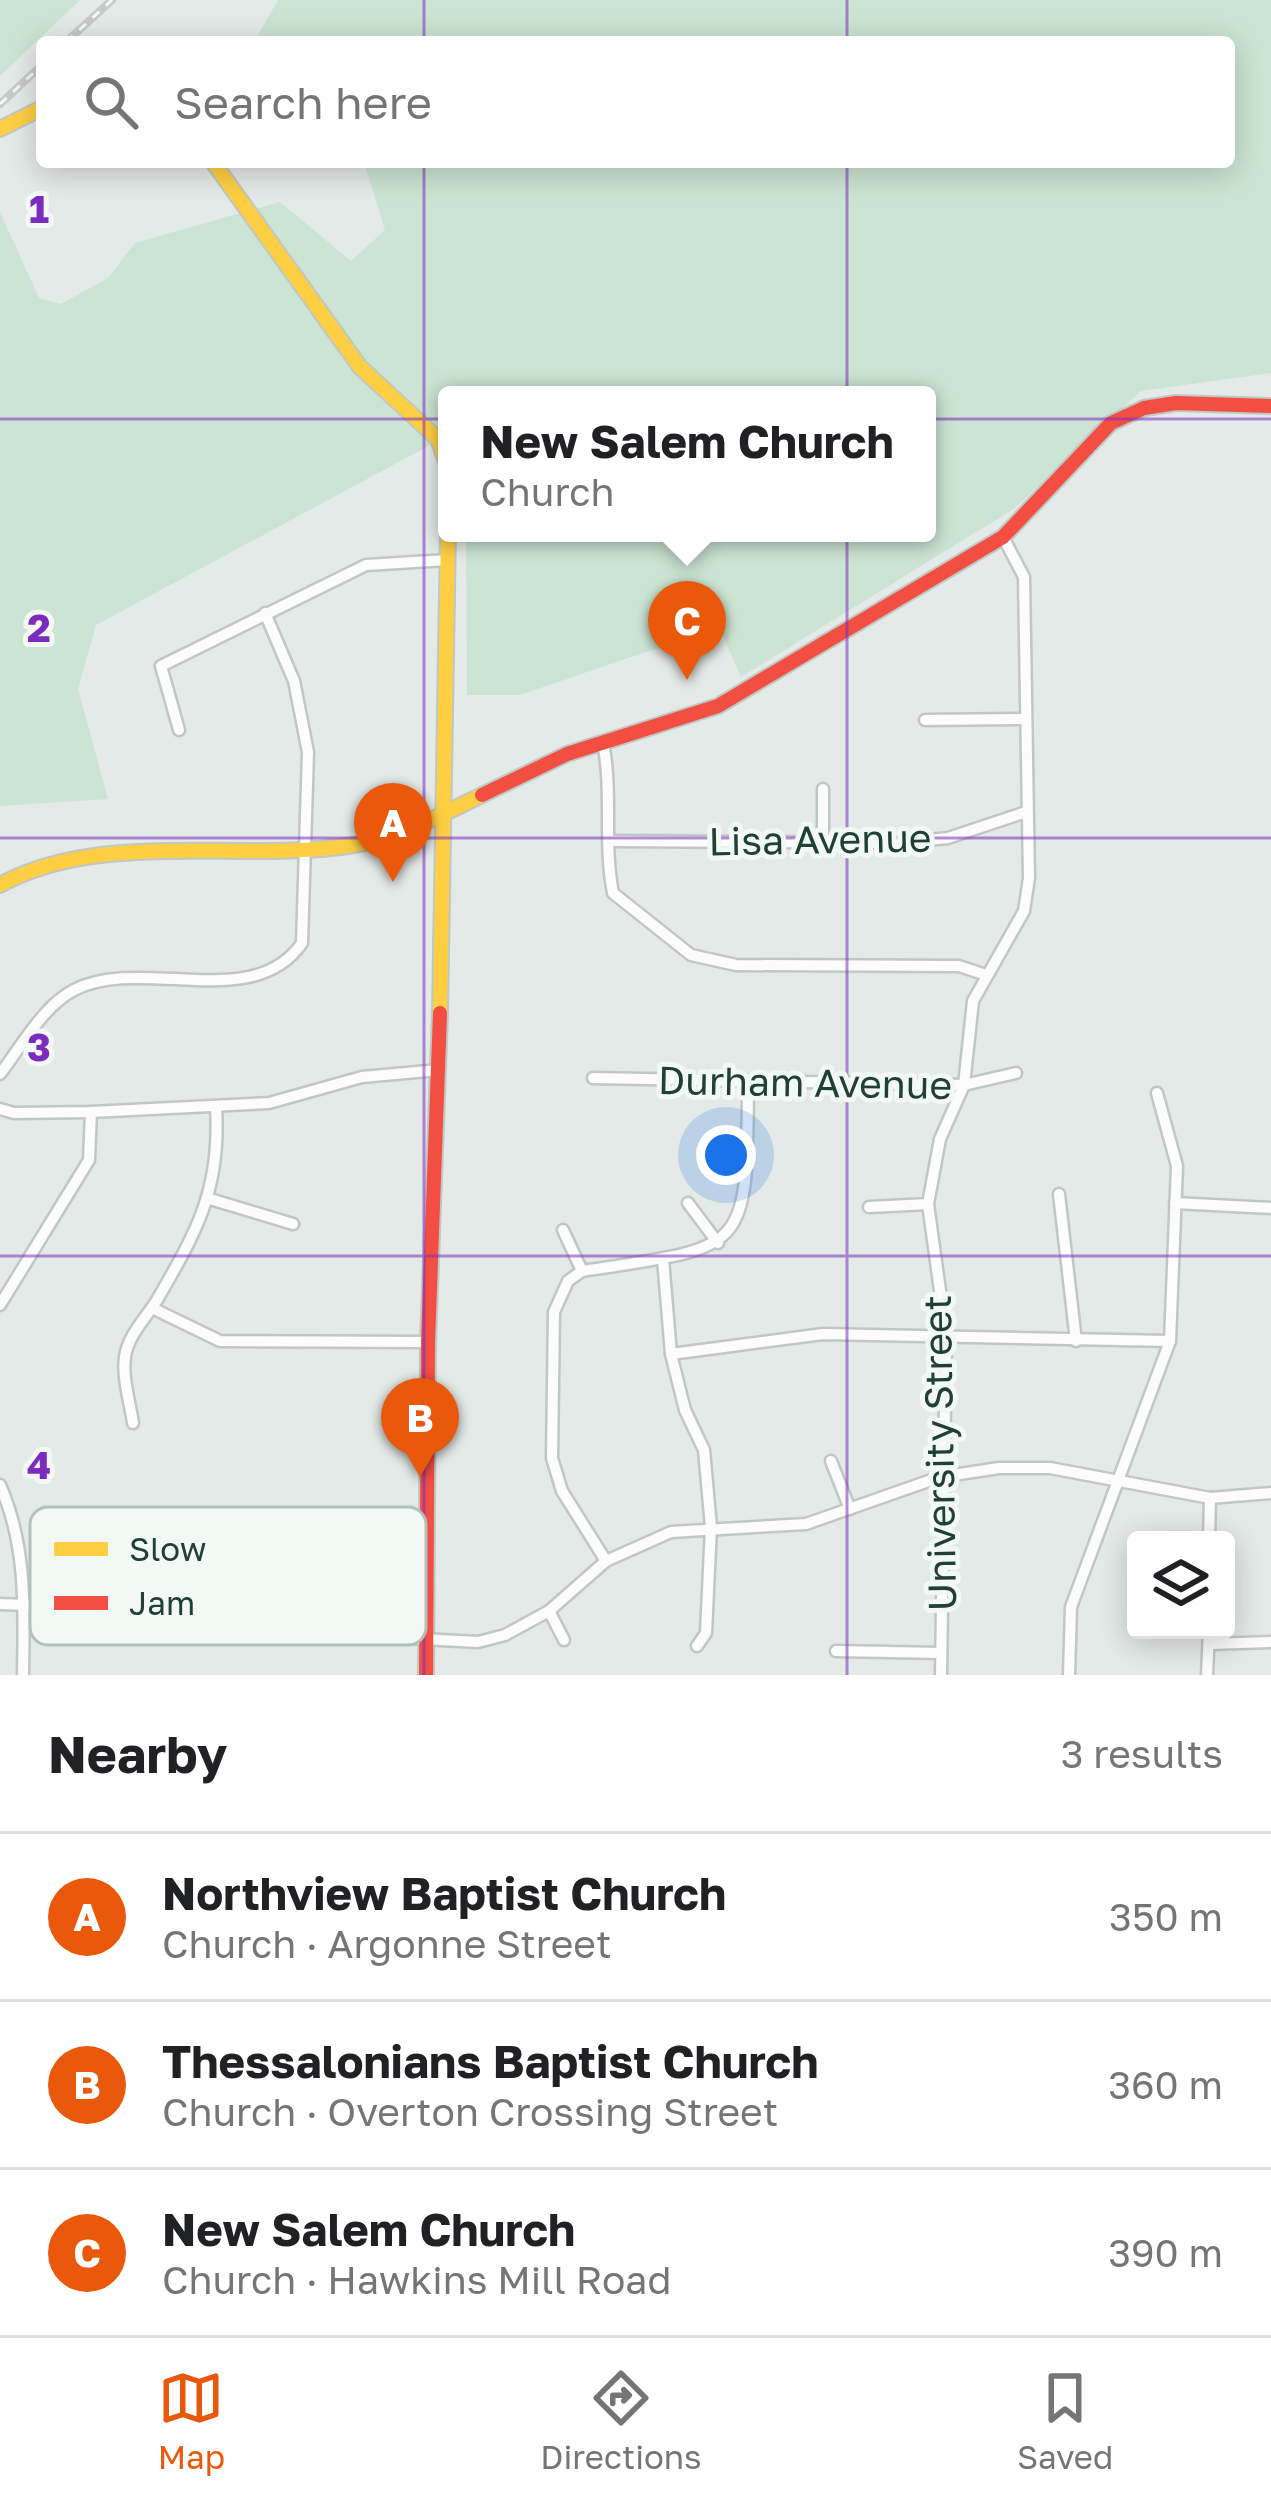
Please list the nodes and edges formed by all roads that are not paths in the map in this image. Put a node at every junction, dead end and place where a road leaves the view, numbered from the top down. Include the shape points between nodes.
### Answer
1 (36, 111) edge
2 (0, 129) edge
3 (217, 168) edge
4 (1271, 406) edge
5 (438, 439) edge
6 (1003, 537) junction
7 (448, 542) edge
8 (447, 560) junction
9 (265, 613) junction
10 (1025, 719) junction
11 (925, 720) dead end
12 (179, 730) dead end
13 (602, 743) junction
14 (823, 789) dead end
15 (445, 812) junction
16 (1026, 812) junction
17 (609, 841) junction
18 (823, 841) junction
19 (307, 847) junction
20 (0, 885) edge
21 (986, 975) junction
22 (439, 1070) junction
23 (1016, 1073) dead end
24 (0, 1074) edge
25 (592, 1078) dead end
26 (748, 1083) junction
27 (964, 1085) junction
28 (1157, 1093) dead end
29 (216, 1107) junction
30 (0, 1108) edge
31 (91, 1112) junction
32 (1058, 1195) dead end
33 (210, 1199) junction
34 (688, 1203) dead end
35 (1175, 1203) junction
36 (928, 1204) junction
37 (869, 1207) dead end
38 (1271, 1208) edge
39 (293, 1224) dead end
40 (563, 1230) dead end
41 (718, 1243) junction
42 (662, 1259) junction
43 (582, 1271) junction
44 (0, 1306) edge
45 (152, 1308) junction
46 (946, 1334) junction
47 (1076, 1341) junction
48 (1170, 1341) junction
49 (428, 1342) junction
50 (671, 1354) junction
51 (133, 1423) dead end
52 (831, 1460) dead end
53 (940, 1478) junction
54 (1118, 1482) junction
55 (0, 1486) edge
56 (1271, 1493) edge
57 (1210, 1498) junction
58 (850, 1509) junction
59 (711, 1527) junction
60 (1210, 1531) edge
61 (606, 1562) junction
62 (0, 1604) edge
63 (25, 1604) junction
64 (30, 1604) edge
65 (549, 1611) junction
66 (1209, 1639) edge
67 (427, 1640) junction
68 (564, 1640) dead end
69 (1271, 1642) edge
70 (1209, 1644) junction
71 (697, 1646) dead end
72 (836, 1651) dead end
73 (941, 1653) junction
74 (23, 1675) edge
75 (426, 1675) edge
76 (941, 1675) edge
77 (1069, 1675) edge
78 (1208, 1675) edge

1 - 2 street
3 - 5 street via 360,367
4 - 6 street via 1176,403 1111,424
6 - 10 street, University Street via 1024,577
6 - 13 street via 718,706
7 - 8 street
8 - 9 street via 366,565
8 - 15 street
9 - 12 street via 161,666
9 - 19 street via 294,682 308,752
10 - 11 street
10 - 16 street, University Street
13 - 15 street
13 - 17 street via 612,787
14 - 18 street
15 - 19 street via 396,837
15 - 22 street
16 - 18 street, Lisa Avenue via 948,838
16 - 21 street, University Street via 1024,910
17 - 18 street, Lisa Avenue
17 - 21 street via 613,893 692,955 736,965 959,966
19 - 20 street via 72,858
19 - 24 street via 302,943 287,964 254,976 74,990
21 - 27 street, University Street via 974,1001
22 - 29 street
22 - 49 street
23 - 27 street, Durham Avenue
25 - 26 street, Durham Avenue
26 - 27 street, Durham Avenue
26 - 41 street via 747,1188 740,1217
27 - 36 street, University Street via 940,1139
28 - 35 street via 1177,1166
29 - 31 street
29 - 33 street via 219,1154
30 - 31 street
31 - 44 street via 89,1160
32 - 47 street
33 - 39 street
33 - 45 street
34 - 41 street
35 - 38 street
35 - 48 street
36 - 37 street
36 - 46 street, University Street
40 - 43 street
41 - 42 street
42 - 43 street
42 - 50 street
43 - 61 street via 554,1312 552,1458 562,1491
45 - 49 street via 220,1341
45 - 51 street via 124,1358
46 - 47 street
46 - 50 street via 823,1334
46 - 53 street, University Street
47 - 48 street
48 - 54 street
49 - 67 street
50 - 59 street via 704,1450
52 - 58 street
53 - 54 street via 1050,1468
53 - 58 street
53 - 73 street, University Street
54 - 57 street
54 - 77 street via 1071,1607
55 - 63 street via 16,1522
56 - 57 street
57 - 60 street
58 - 59 street via 806,1524
59 - 61 street via 671,1532
59 - 71 street via 706,1634
61 - 65 street
62 - 63 street
63 - 64 street
63 - 74 street
65 - 67 street via 478,1642
65 - 68 street
66 - 70 street
67 - 75 street
69 - 70 street
70 - 78 street
72 - 73 street
73 - 76 street, University Street

